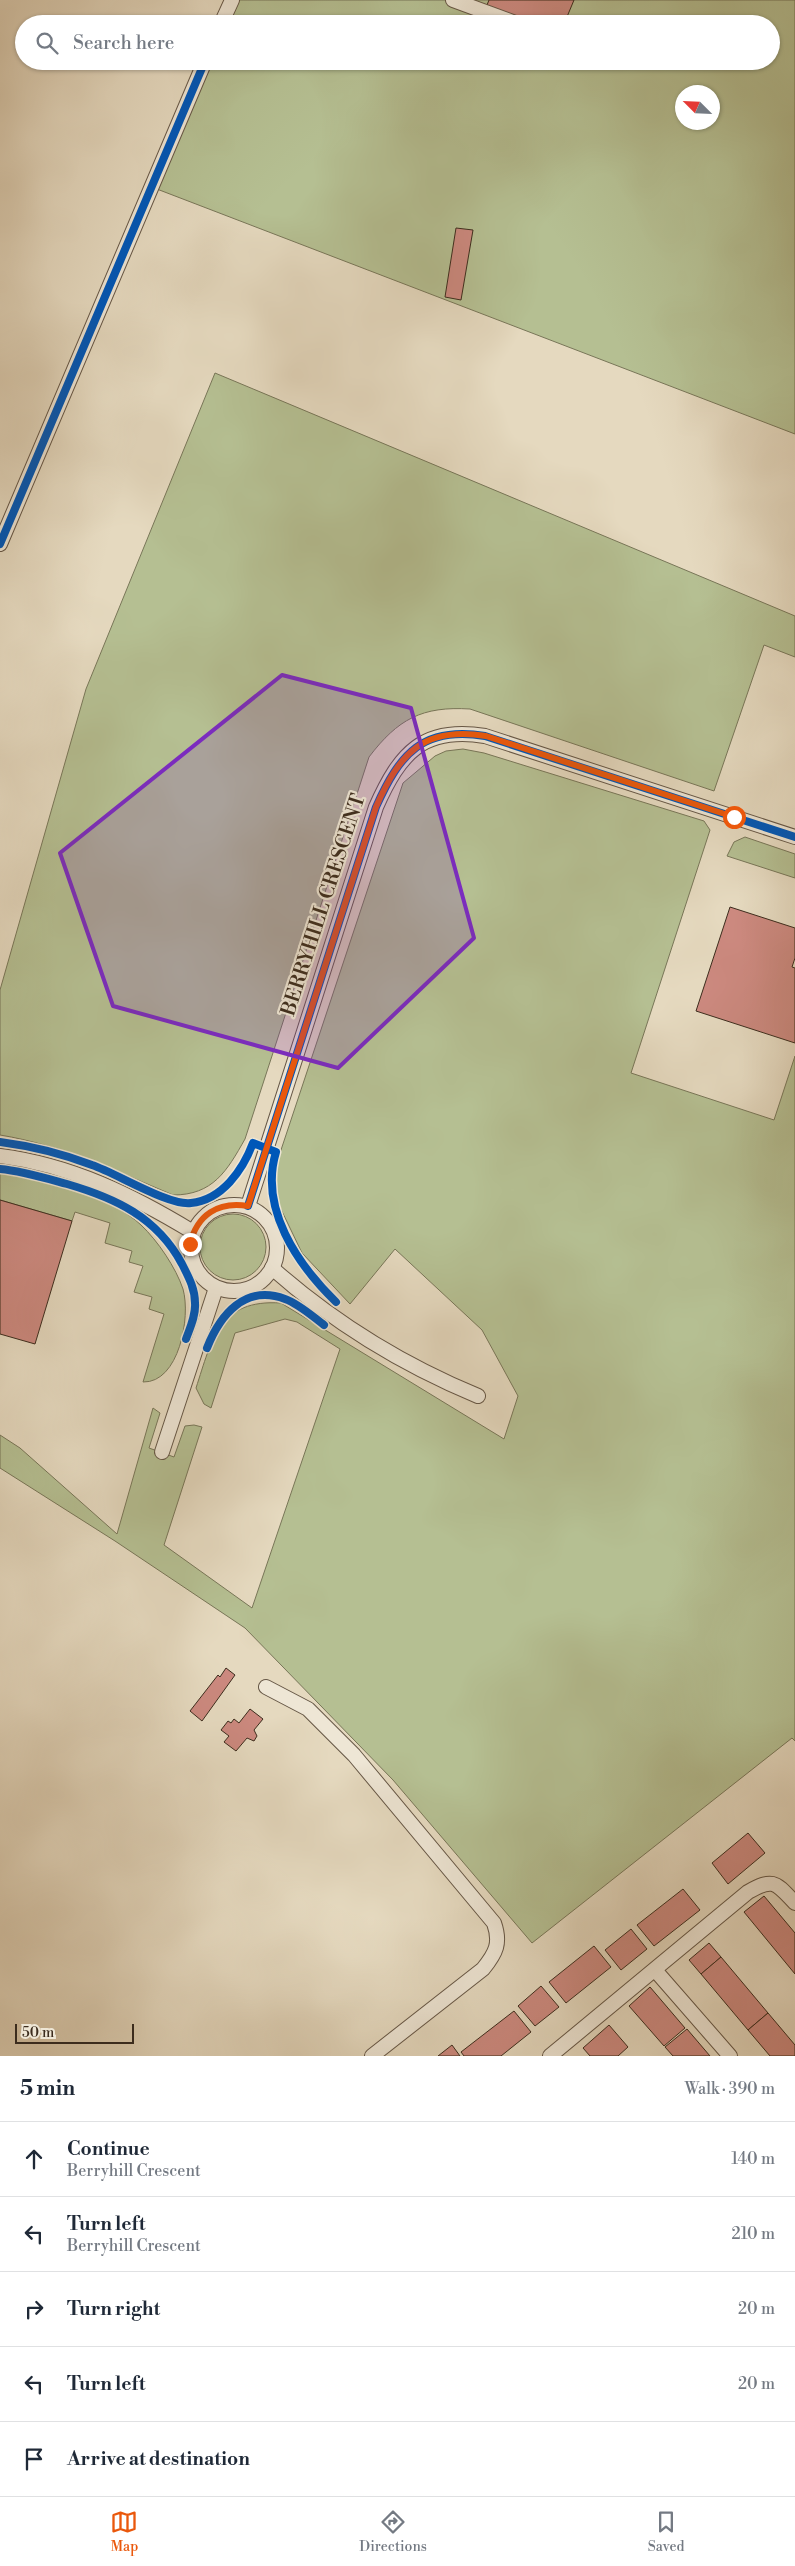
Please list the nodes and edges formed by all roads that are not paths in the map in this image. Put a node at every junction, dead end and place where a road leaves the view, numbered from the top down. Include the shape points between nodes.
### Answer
1 (232, 0) edge
2 (453, 0) edge
3 (225, 15) edge
4 (494, 15) edge
5 (202, 70) edge
6 (0, 544) edge
7 (795, 837) edge
8 (0, 1156) edge
9 (248, 1206) junction
10 (193, 1232) junction
11 (272, 1268) junction
12 (216, 1288) junction
13 (478, 1396) dead end
14 (162, 1452) dead end
15 (266, 1687) dead end
16 (795, 1903) edge
17 (655, 1970) junction
18 (372, 2056) edge
19 (550, 2056) edge
20 (730, 2056) edge

1 - 3 street
2 - 4 street
5 - 6 street
7 - 9 street, BERRYHILL CRESCENT via 486,736 450,734 418,744 388,778 376,807
8 - 10 street via 58,1168 114,1187
9 - 10 street via 235,1204 210,1211
9 - 11 street via 271,1225 277,1254
10 - 12 street via 191,1258 200,1275
11 - 12 street via 264,1279 241,1291
11 - 13 street via 295,1289 362,1336 411,1365
12 - 14 street
15 - 18 street via 308,1709 354,1755 494,1923 499,1936 494,1956 484,1969
16 - 17 street via 778,1884 765,1882 748,1892
17 - 19 street
17 - 20 street

